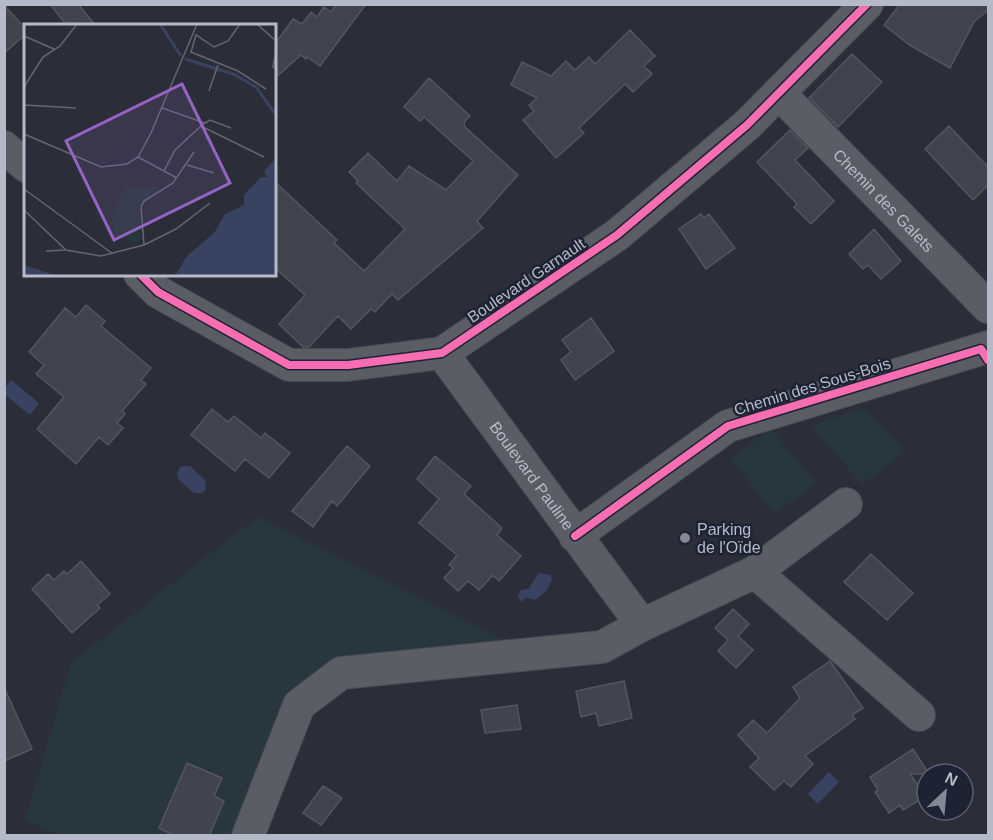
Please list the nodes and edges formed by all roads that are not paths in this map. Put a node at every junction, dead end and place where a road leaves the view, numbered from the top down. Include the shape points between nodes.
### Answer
1 (867, 4) edge
2 (778, 93) junction
3 (4, 147) edge
4 (24, 164) edge
5 (142, 276) edge
6 (988, 307) edge
7 (986, 352) edge
8 (442, 353) junction
9 (846, 504) dead end
10 (575, 536) junction
11 (755, 572) junction
12 (642, 625) junction
13 (919, 715) dead end
14 (248, 836) edge

1 - 2 street, Boulevard Garnault
2 - 6 street, Chemin des Galets
2 - 8 street, Boulevard Garnault via 747,125 618,235
3 - 4 street
5 - 8 street, Boulevard Garnault via 158,292 289,365 348,364
7 - 10 street, Chemin des Sous-Bois via 728,426
8 - 10 street, Boulevard Pauline
9 - 11 street
10 - 12 street, Boulevard Pauline
11 - 12 street
11 - 13 street
12 - 14 street via 602,647 341,673 299,705

